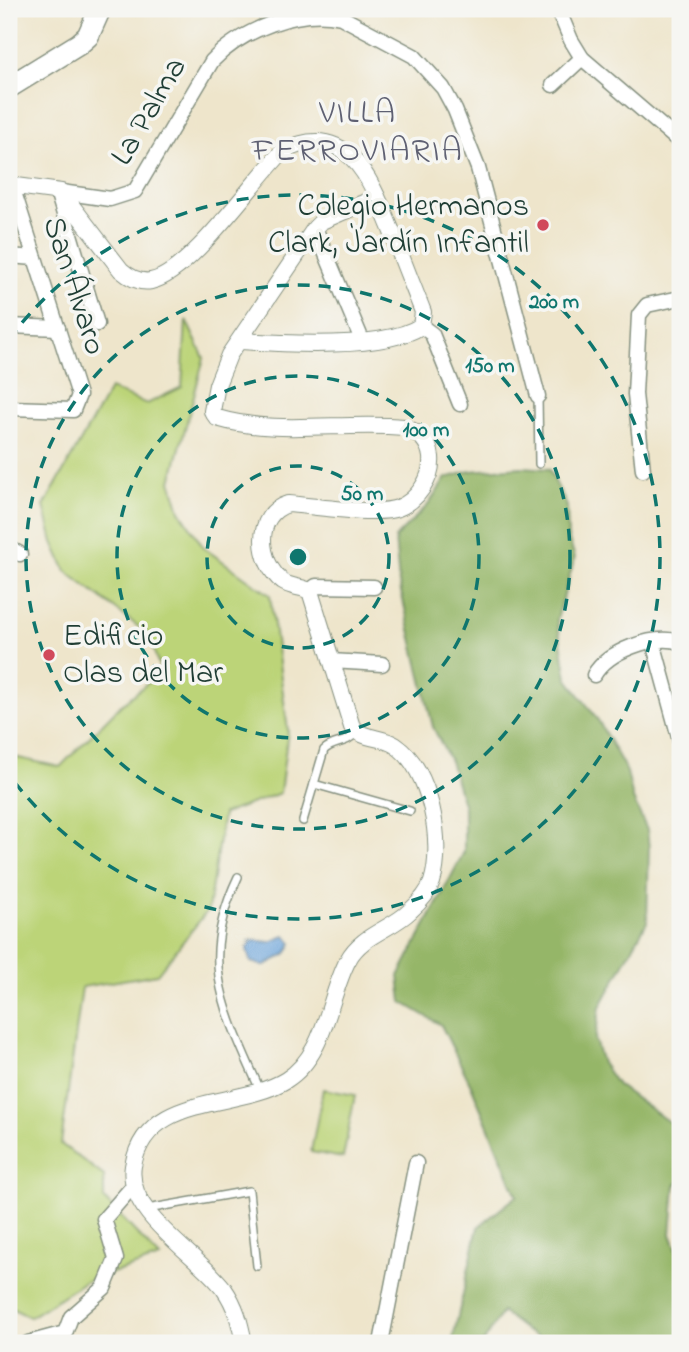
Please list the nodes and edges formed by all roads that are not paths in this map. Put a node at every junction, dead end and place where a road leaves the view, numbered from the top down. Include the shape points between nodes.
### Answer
1 (100, 9) edge
2 (558, 9) edge
3 (329, 11) edge
4 (582, 58) junction
5 (553, 85) dead end
6 (9, 87) edge
7 (680, 142) edge
8 (10, 186) edge
9 (59, 192) junction
10 (377, 197) junction
11 (314, 228) junction
12 (9, 256) edge
13 (35, 258) junction
14 (680, 298) edge
15 (97, 324) dead end
16 (9, 326) edge
17 (421, 326) junction
18 (58, 328) junction
19 (362, 340) junction
20 (241, 341) junction
21 (538, 396) joint
22 (460, 404) dead end
23 (9, 408) edge
24 (539, 464) dead end
25 (643, 470) dead end
26 (374, 587) dead end
27 (310, 591) junction
28 (653, 642) junction
29 (680, 642) edge
30 (331, 661) junction
31 (382, 664) dead end
32 (594, 675) dead end
33 (356, 732) junction
34 (680, 741) edge
35 (314, 784) junction
36 (410, 811) dead end
37 (303, 821) dead end
38 (238, 877) dead end
39 (260, 1090) junction
40 (416, 1163) dead end
41 (133, 1186) junction
42 (146, 1209) junction
43 (257, 1266) dead end
44 (28, 1343) edge
45 (244, 1343) edge
46 (381, 1343) edge

1 - 6 main road via 88,36 79,44
2 - 4 street
3 - 9 street, La Palma via 257,28 226,46 212,61 135,191 110,199
3 - 21 street via 404,50 443,88 478,167
4 - 5 street
4 - 7 street
8 - 9 street, La Palma
8 - 13 street, San Álvaro
9 - 10 street via 121,270 141,282 166,276 187,258 268,166 300,143 331,145 350,155 363,168
9 - 15 street
10 - 11 street
10 - 17 street via 423,312
11 - 19 street
11 - 20 street
12 - 13 street
13 - 18 street, San Álvaro
14 - 25 street via 655,302 639,315 635,394
16 - 18 street
17 - 19 street via 408,333
17 - 22 street via 432,334
18 - 23 street, San Álvaro via 79,395 77,403 72,410 61,412
19 - 20 street via 310,345
20 - 27 street via 229,355 217,385 212,415 229,422 267,426 404,426 427,442 431,459 428,481 414,499 397,509 288,504 270,513 262,533 268,561 283,581
21 - 24 lane
26 - 27 street via 316,586
27 - 30 street
28 - 29 street via 669,638
28 - 32 street via 601,663
28 - 34 street
30 - 31 street
30 - 33 street via 347,718
33 - 35 lane via 345,743 324,750
33 - 39 street via 395,745 422,777 434,825 432,883 407,915 376,932 349,957 316,1046 302,1066 285,1080
35 - 36 lane
35 - 37 lane
38 - 39 lane via 223,908 216,968 223,1005
39 - 41 street via 181,1110 164,1119 139,1147
40 - 46 street
41 - 42 street
41 - 44 street via 104,1219 116,1259 104,1288 71,1317 65,1333
42 - 43 lane via 249,1191
42 - 45 street via 223,1287 240,1320

